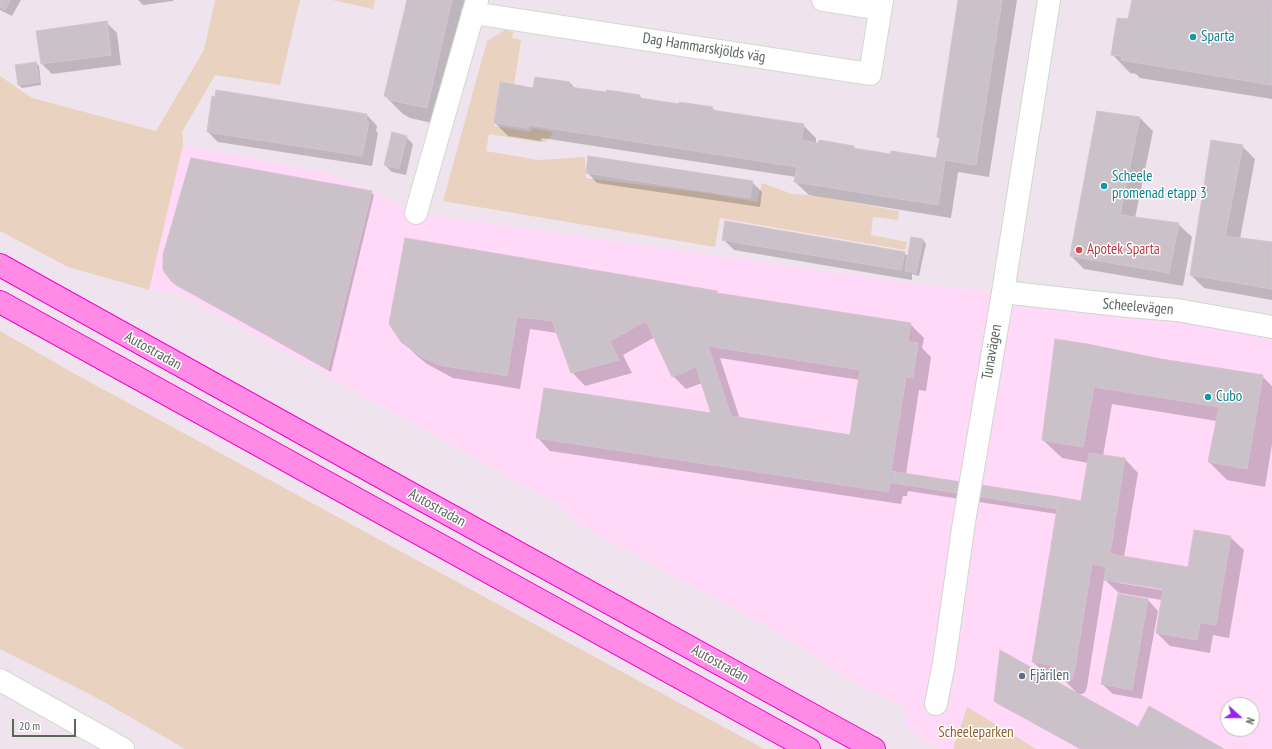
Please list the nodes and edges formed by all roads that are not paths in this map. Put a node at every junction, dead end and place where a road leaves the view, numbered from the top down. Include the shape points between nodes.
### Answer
1 (822, 0) edge
2 (1049, 0) edge
3 (881, 4) edge
4 (475, 6) edge
5 (416, 213) dead end
6 (0, 265) edge
7 (1002, 292) junction
8 (0, 302) edge
9 (1272, 327) edge
10 (0, 680) edge
11 (936, 704) dead end
12 (118, 748) edge
13 (809, 749) edge
14 (874, 749) edge

1 - 3 street, Dag Hammarskjölds väg
2 - 7 street, Tunavägen
3 - 4 street, Dag Hammarskjölds väg via 870,74
4 - 5 street, Dag Hammarskjölds väg
6 - 14 highway, Autostradan
7 - 9 street, Scheelevägen via 1177,310
7 - 11 street, Tunavägen
8 - 13 highway, Autostradan
10 - 12 street

